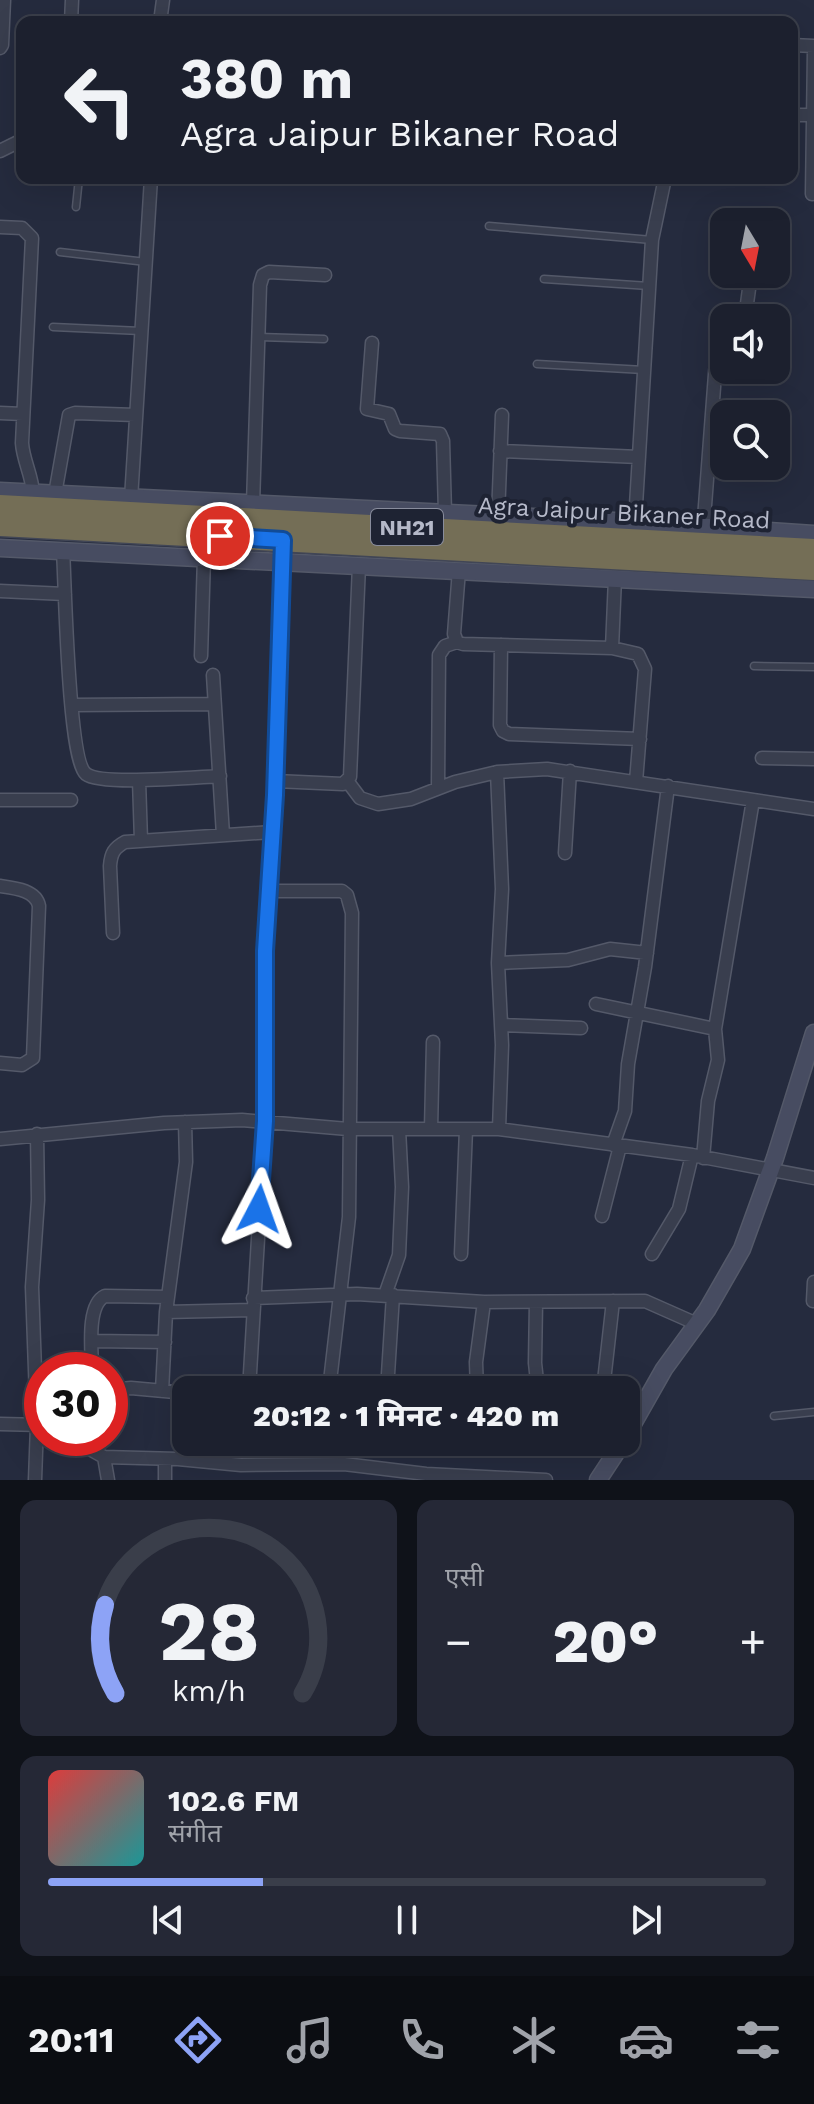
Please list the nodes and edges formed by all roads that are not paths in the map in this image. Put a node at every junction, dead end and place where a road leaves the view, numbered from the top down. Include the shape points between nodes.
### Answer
1 (4, 0) edge
2 (0, 48) edge
3 (814, 48) edge
4 (813, 108) edge
5 (78, 184) edge
6 (151, 184) edge
7 (664, 184) edge
8 (812, 194) dead end
9 (76, 207) dead end
10 (489, 226) dead end
11 (0, 227) edge
12 (652, 240) junction
13 (60, 252) dead end
14 (146, 262) junction
15 (325, 275) dead end
16 (544, 279) dead end
17 (649, 286) junction
18 (749, 289) dead end
19 (747, 304) edge
20 (53, 327) dead end
21 (141, 331) junction
22 (258, 337) junction
23 (324, 339) dead end
24 (372, 343) dead end
25 (537, 364) dead end
26 (644, 370) junction
27 (714, 384) edge
28 (0, 413) edge
29 (23, 414) junction
30 (136, 415) junction
31 (502, 415) dead end
32 (500, 451) junction
33 (639, 457) junction
34 (0, 491) edge
35 (33, 493) junction
36 (55, 494) junction
37 (131, 499) junction
38 (253, 504) junction
39 (0, 506) edge
40 (445, 513) junction
41 (498, 516) junction
42 (635, 522) junction
43 (0, 525) edge
44 (814, 534) edge
45 (703, 535) junction
46 (0, 548) edge
47 (63, 550) junction
48 (283, 550) junction
49 (814, 550) edge
50 (204, 557) junction
51 (359, 565) junction
52 (814, 569) edge
53 (459, 570) junction
54 (615, 578) junction
55 (814, 589) edge
56 (0, 591) edge
57 (65, 594) junction
58 (457, 642) junction
59 (501, 645) junction
60 (612, 648) junction
61 (201, 656) dead end
62 (754, 666) dead end
63 (814, 667) edge
64 (213, 675) dead end
65 (214, 704) junction
66 (72, 705) junction
67 (640, 739) junction
68 (762, 758) dead end
69 (814, 759) edge
70 (570, 771) junction
71 (497, 772) junction
72 (220, 776) junction
73 (139, 780) junction
74 (275, 781) junction
75 (348, 782) junction
76 (636, 782) junction
77 (668, 786) junction
78 (438, 788) junction
79 (0, 800) edge
80 (71, 800) dead end
81 (753, 800) junction
82 (814, 809) edge
83 (272, 832) junction
84 (223, 835) junction
85 (141, 841) junction
86 (565, 853) dead end
87 (0, 886) edge
88 (268, 891) junction
89 (113, 933) dead end
90 (647, 953) junction
91 (498, 963) junction
92 (596, 1004) dead end
93 (638, 1014) junction
94 (501, 1025) junction
95 (581, 1028) dead end
96 (715, 1029) junction
97 (814, 1033) edge
98 (433, 1042) dead end
99 (0, 1063) edge
100 (265, 1121) junction
101 (185, 1122) junction
102 (348, 1129) junction
103 (399, 1129) junction
104 (431, 1129) junction
105 (466, 1129) junction
106 (499, 1129) junction
107 (37, 1134) junction
108 (0, 1139) edge
109 (616, 1145) junction
110 (698, 1156) junction
111 (770, 1171) junction
112 (814, 1178) edge
113 (602, 1216) dead end
114 (461, 1254) dead end
115 (652, 1254) dead end
116 (814, 1282) edge
117 (340, 1295) junction
118 (389, 1295) junction
119 (168, 1297) junction
120 (613, 1301) junction
121 (813, 1301) edge
122 (484, 1302) junction
123 (536, 1302) junction
124 (252, 1304) junction
125 (166, 1312) junction
126 (697, 1324) junction
127 (92, 1341) junction
128 (165, 1342) junction
129 (36, 1352) edge
130 (92, 1352) edge
131 (249, 1376) edge
132 (331, 1376) edge
133 (387, 1376) edge
134 (476, 1376) edge
135 (536, 1376) edge
136 (605, 1376) edge
137 (128, 1388) edge
138 (162, 1391) junction
139 (172, 1392) edge
140 (640, 1411) edge
141 (814, 1412) edge
142 (774, 1416) dead end
143 (0, 1424) edge
144 (24, 1425) edge
145 (37, 1456) edge
146 (613, 1456) edge
147 (104, 1457) joint
148 (165, 1459) junction
149 (225, 1464) junction
150 (290, 1465) junction
151 (355, 1466) junction
152 (426, 1477) edge
153 (500, 1478) edge
154 (35, 1480) edge
155 (108, 1480) edge
156 (165, 1480) edge
157 (225, 1480) edge
158 (289, 1480) edge
159 (354, 1480) edge
160 (546, 1480) edge
161 (598, 1480) edge

1 - 2 street
3 - 4 street
4 - 8 street
5 - 9 lane
6 - 14 street
7 - 12 street
10 - 12 lane
11 - 29 street via 22,228 32,238
12 - 17 street
13 - 14 lane
14 - 21 street
15 - 22 street via 263,275
16 - 17 lane
17 - 26 street
18 - 19 street
20 - 21 lane
21 - 30 street
22 - 23 lane
22 - 38 street
24 - 40 street via 367,409 389,414 395,429 440,434
25 - 26 lane
26 - 33 street
27 - 45 street
28 - 29 street
29 - 35 street via 22,451
30 - 36 street via 69,415
30 - 37 street
31 - 32 street
32 - 33 street
32 - 41 street
33 - 42 street
34 - 35 street
35 - 36 street
36 - 37 street
37 - 38 street
38 - 40 street
39 - 45 highway, Agra Jaipur Bikaner Road / NH21
40 - 41 street
41 - 42 street
42 - 45 street
43 - 48 highway, Agra Jaipur Bikaner Road / NH21
44 - 45 street
45 - 49 highway, Agra Jaipur Bikaner Road / NH21
46 - 47 street
47 - 50 street
47 - 57 street
48 - 50 street
48 - 51 street
48 - 52 highway, Agra Jaipur Bikaner Road / NH21
48 - 74 street
50 - 61 street
51 - 53 street
51 - 75 street
53 - 54 street
53 - 58 street
54 - 55 street
54 - 60 street
56 - 57 street
57 - 66 street
58 - 59 street
58 - 78 street via 439,655
59 - 60 street
59 - 67 street via 503,731
60 - 67 street via 638,654 643,661
62 - 63 lane
64 - 65 street
65 - 66 street
65 - 72 street
66 - 73 street via 78,754 88,776
67 - 76 street
68 - 69 street
70 - 71 street
70 - 76 street
70 - 86 street
71 - 78 street
71 - 91 street via 502,889
72 - 73 street
72 - 84 street
73 - 85 street
74 - 75 street
74 - 83 street
75 - 78 street via 360,798 378,804
76 - 77 street
77 - 81 street
77 - 90 street
79 - 80 street
81 - 82 street
81 - 96 street
83 - 84 street
83 - 88 street
84 - 85 street
85 - 89 street via 125,842 111,856
87 - 99 street via 33,894 39,906 33,1058 22,1065
88 - 100 street
88 - 102 street via 342,891 350,902
90 - 91 street via 610,949 568,960
90 - 93 street
91 - 94 street
92 - 93 street
93 - 96 street
93 - 109 street
94 - 95 street
94 - 106 street
96 - 110 street via 718,1060
97 - 111 street
98 - 104 street
100 - 101 street
100 - 102 street
100 - 124 street
101 - 107 street
101 - 119 street via 186,1162
102 - 103 street
102 - 117 street via 349,1217
103 - 104 street
103 - 118 street via 399,1255
104 - 105 street
105 - 106 street
105 - 114 street
106 - 109 street
107 - 108 street
107 - 129 street via 32,1287
109 - 110 street
109 - 113 street
110 - 111 street
110 - 115 street via 679,1209
111 - 112 street
111 - 126 street via 742,1249
116 - 121 street
117 - 118 street
117 - 124 street
117 - 132 street
118 - 122 street
118 - 133 street
119 - 125 street
119 - 127 street via 99,1299
120 - 123 street
120 - 126 street via 645,1301
120 - 136 street
122 - 123 street
122 - 134 street
123 - 135 street
124 - 125 street
124 - 131 street
125 - 128 street
126 - 140 street
127 - 128 street
127 - 130 street
128 - 138 street
137 - 138 street
138 - 139 street
141 - 142 lane
143 - 144 street
145 - 154 street
146 - 161 street
147 - 148 street
147 - 155 street
148 - 149 street
148 - 156 street
149 - 150 street
149 - 157 street
150 - 151 street
150 - 158 street
151 - 152 street
151 - 159 street
152 - 153 street
153 - 160 street

